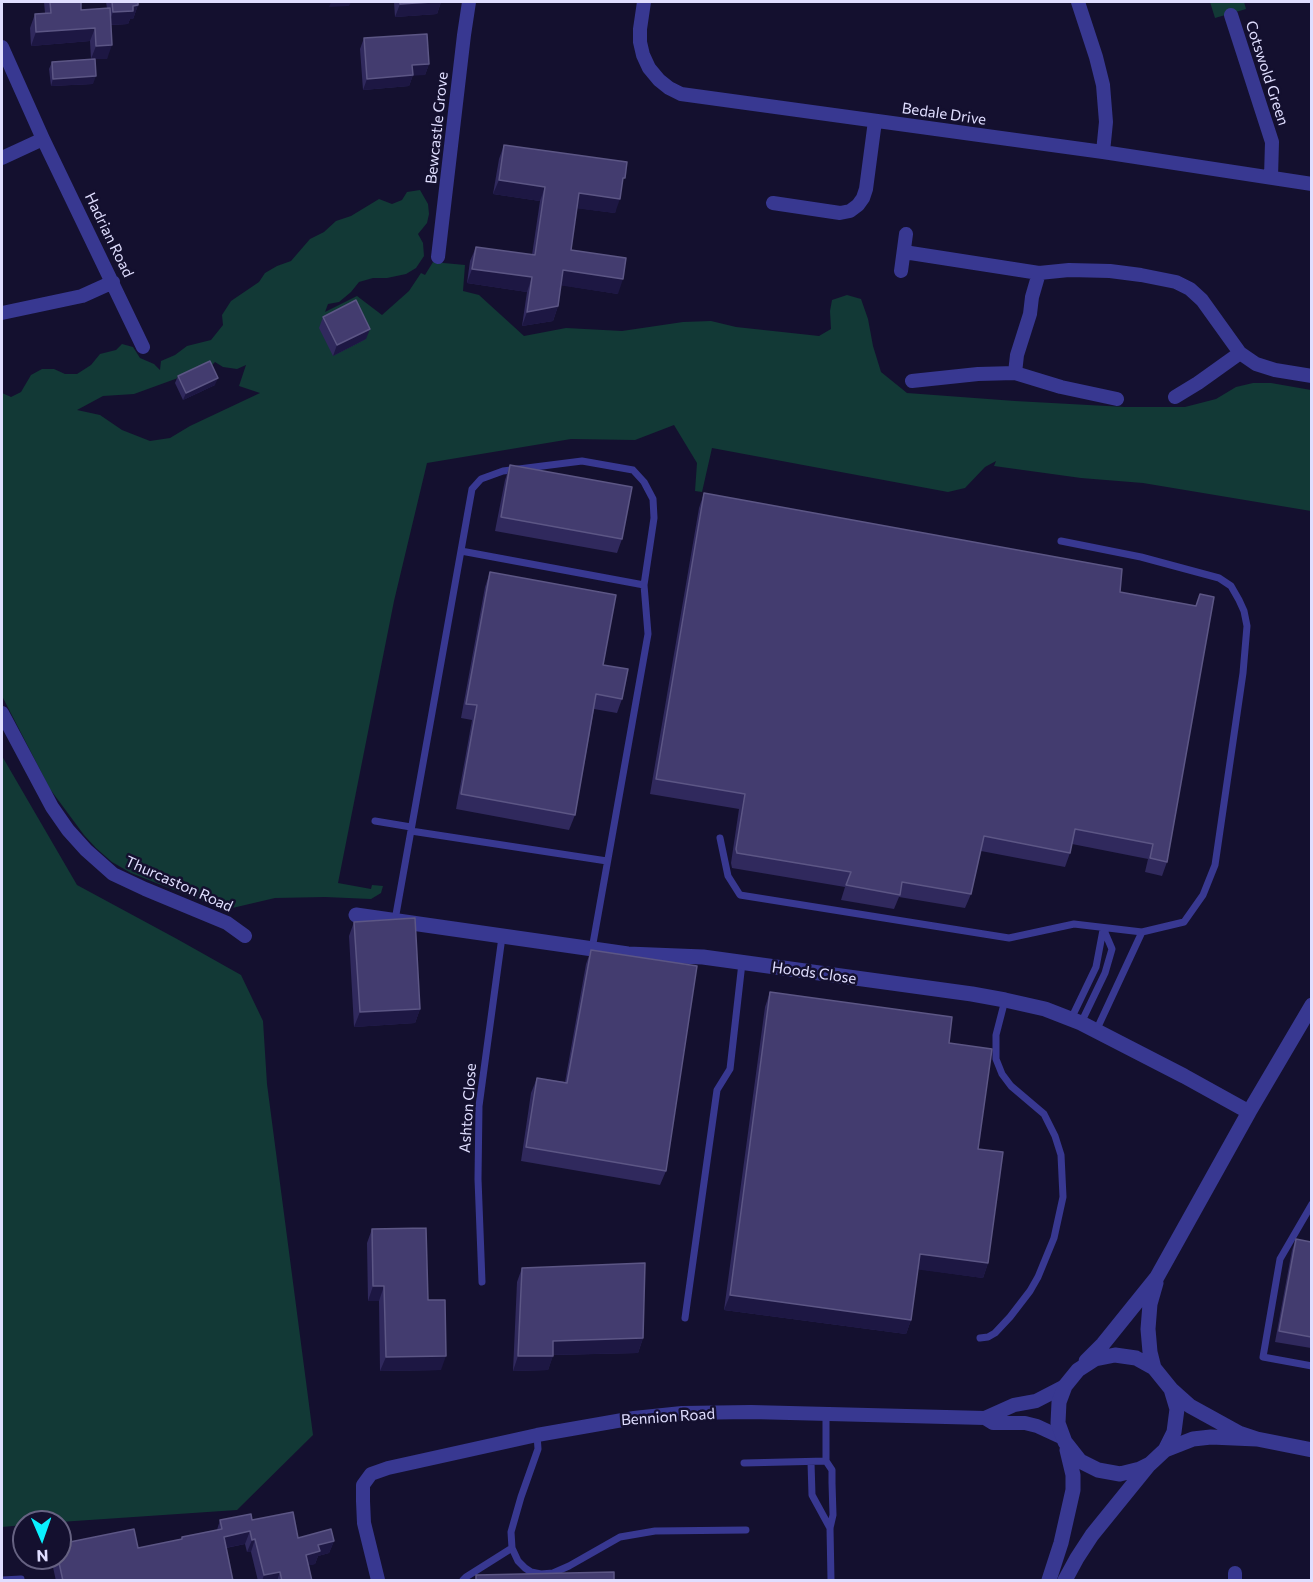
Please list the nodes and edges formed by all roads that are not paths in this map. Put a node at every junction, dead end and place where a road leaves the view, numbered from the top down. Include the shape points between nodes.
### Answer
1 (469, 2) edge
2 (644, 2) edge
3 (1078, 2) edge
4 (1231, 15) dead end
5 (2, 47) edge
6 (875, 121) junction
7 (43, 139) junction
8 (1103, 152) junction
9 (2, 158) edge
10 (1271, 177) junction
11 (1311, 184) edge
12 (773, 203) dead end
13 (906, 234) dead end
14 (904, 252) junction
15 (438, 257) dead end
16 (901, 271) dead end
17 (1039, 273) junction
18 (113, 282) junction
19 (2, 313) edge
20 (143, 347) dead end
21 (1240, 353) junction
22 (1015, 373) junction
23 (1311, 376) edge
24 (912, 381) dead end
25 (1175, 397) dead end
26 (1117, 399) dead end
27 (1061, 541) dead end
28 (461, 551) junction
29 (644, 585) junction
30 (2, 713) edge
31 (375, 821) dead end
32 (411, 829) junction
33 (720, 838) dead end
34 (607, 861) junction
35 (356, 915) dead end
36 (394, 920) junction
37 (1103, 928) junction
38 (1142, 932) junction
39 (245, 936) dead end
40 (502, 937) junction
41 (592, 949) junction
42 (742, 963) junction
43 (1005, 1000) junction
44 (1311, 1005) edge
45 (1076, 1021) junction
46 (1096, 1031) junction
47 (1249, 1112) junction
48 (1311, 1204) edge
49 (1157, 1277) junction
50 (482, 1282) dead end
51 (685, 1318) dead end
52 (980, 1338) dead end
53 (1311, 1366) edge
54 (1154, 1368) junction
55 (1078, 1370) junction
56 (1065, 1386) junction
57 (1171, 1389) junction
58 (826, 1414) junction
59 (985, 1418) junction
60 (537, 1435) junction
61 (1257, 1439) junction
62 (1064, 1440) junction
63 (1165, 1450) junction
64 (1311, 1450) edge
65 (826, 1461) junction
66 (811, 1462) junction
67 (744, 1463) dead end
68 (1150, 1464) junction
69 (830, 1528) junction
70 (746, 1530) dead end
71 (513, 1548) junction
72 (2, 1581) edge
73 (21, 1581) edge
74 (378, 1581) edge
75 (463, 1581) edge
76 (831, 1581) edge
77 (1049, 1581) edge
78 (1065, 1581) edge

1 - 15 street, Bewcastle Grove
2 - 6 street, Bedale Drive via 640,29 643,55 658,80 669,88 697,97
3 - 8 street via 1103,85
4 - 10 street, Cotswold Green via 1272,142
5 - 7 street, Hadrian Road
6 - 8 street, Bedale Drive
6 - 12 street via 866,189 858,206 840,213
7 - 9 street
7 - 18 street, Hadrian Road
8 - 10 street, Bedale Drive
10 - 11 street, Bedale Drive
13 - 14 street
14 - 16 street
14 - 17 street
17 - 21 street via 1110,271 1176,282 1202,300
17 - 22 street
18 - 19 street via 82,296
18 - 20 street, Hadrian Road
21 - 23 street via 1256,364
21 - 25 street
22 - 24 street
22 - 26 street
27 - 38 lane via 1219,578 1231,586 1244,611 1247,626 1243,673 1215,866 1203,895 1184,922
28 - 29 lane
28 - 29 lane via 472,489 481,479 503,471 582,461 633,471 653,499
28 - 32 lane
29 - 34 lane via 648,634
30 - 39 street, Thurcaston Road via 52,807 86,850 113,874 227,923
31 - 32 lane
32 - 34 lane
32 - 36 lane
33 - 37 lane via 728,876 740,895 1009,938 1074,924
34 - 41 lane
35 - 36 street, Hoods Close
36 - 40 street, Hoods Close
37 - 38 lane
37 - 45 lane via 1096,967
37 - 45 lane via 1112,949 1105,973
38 - 46 lane
40 - 41 street, Hoods Close
40 - 50 lane, Ashton Close via 479,1106
41 - 42 street, Hoods Close
42 - 43 street, Hoods Close
42 - 51 lane via 730,1069 717,1090
43 - 45 street, Hoods Close
43 - 52 lane via 996,1035 996,1059 1011,1086 1044,1114 1055,1136 1061,1155 1063,1197 1054,1238 1030,1291 995,1333
44 - 47 street
45 - 46 street, Hoods Close
46 - 47 street, Hoods Close
47 - 49 street
48 - 53 lane via 1280,1259 1263,1357
49 - 54 street via 1148,1329
49 - 55 street
54 - 55 street via 1136,1358 1115,1355 1095,1359
54 - 57 street
55 - 56 street
56 - 59 street, Bennion Road via 1036,1401 1014,1405
56 - 62 street via 1058,1423
57 - 61 street via 1207,1416
57 - 63 street via 1176,1409 1174,1432
58 - 59 street, Bennion Road
58 - 60 street, Bennion Road via 682,1413
58 - 65 lane
59 - 62 street, Bennion Road via 993,1423 1037,1426
60 - 71 lane via 538,1449 513,1524
60 - 74 street, Bennion Road via 371,1474 363,1485 364,1523
61 - 63 street via 1193,1439
61 - 64 street
62 - 68 street via 1080,1461 1098,1470 1120,1474
62 - 77 street via 1073,1490
63 - 68 street
65 - 66 lane
65 - 69 lane via 832,1470
66 - 67 lane
66 - 69 lane via 812,1495
68 - 78 street via 1092,1535
69 - 76 lane
70 - 71 lane via 655,1531 620,1537 569,1566 541,1574 525,1568
71 - 75 lane
72 - 73 lane

